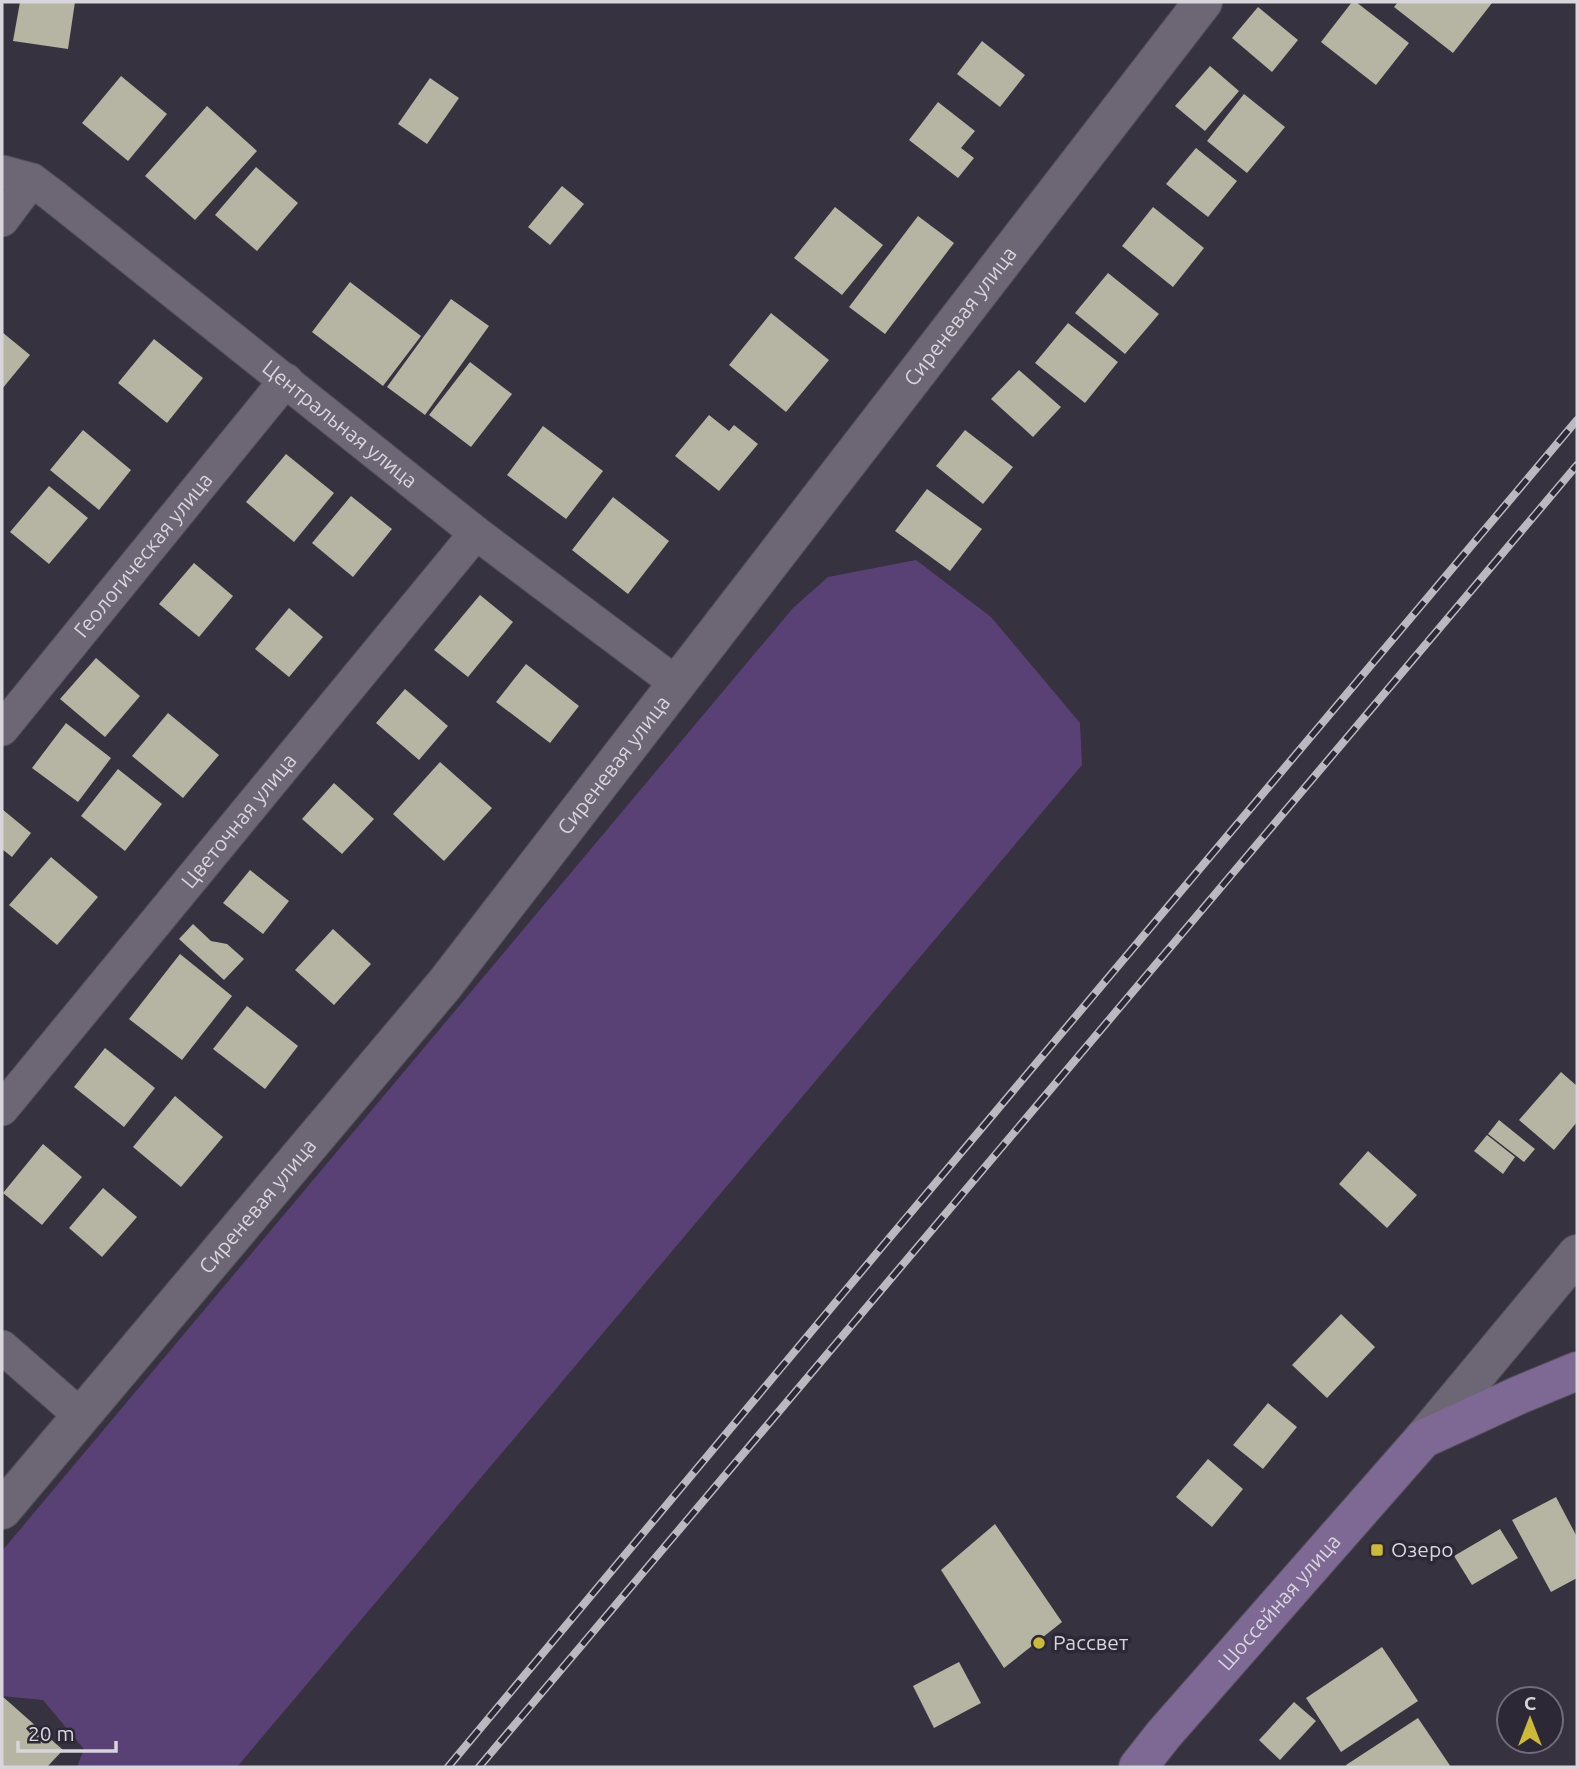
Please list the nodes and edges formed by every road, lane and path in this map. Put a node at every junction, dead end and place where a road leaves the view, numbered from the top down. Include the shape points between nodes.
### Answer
1 (1203, 2) edge
2 (17, 176) edge
3 (2, 220) edge
4 (286, 380) junction
5 (477, 533) junction
6 (676, 683) junction
7 (2, 729) edge
8 (2, 1109) edge
9 (1577, 1254) edge
10 (2, 1347) edge
11 (1577, 1371) edge
12 (81, 1416) junction
13 (1423, 1439) junction
14 (2, 1510) edge
15 (1138, 1767) edge

1 - 6 street, Сиреневая улица
2 - 3 street
2 - 4 street, Центральная улица
4 - 5 street, Центральная улица
4 - 7 street, Геологическая улица
5 - 6 street, Центральная улица
5 - 8 street, Цветочная улица
6 - 12 street, Сиреневая улица via 445,984
9 - 13 street
10 - 12 street
11 - 13 main road
12 - 14 street, Сиреневая улица
13 - 15 main road, Шоссейная улица

